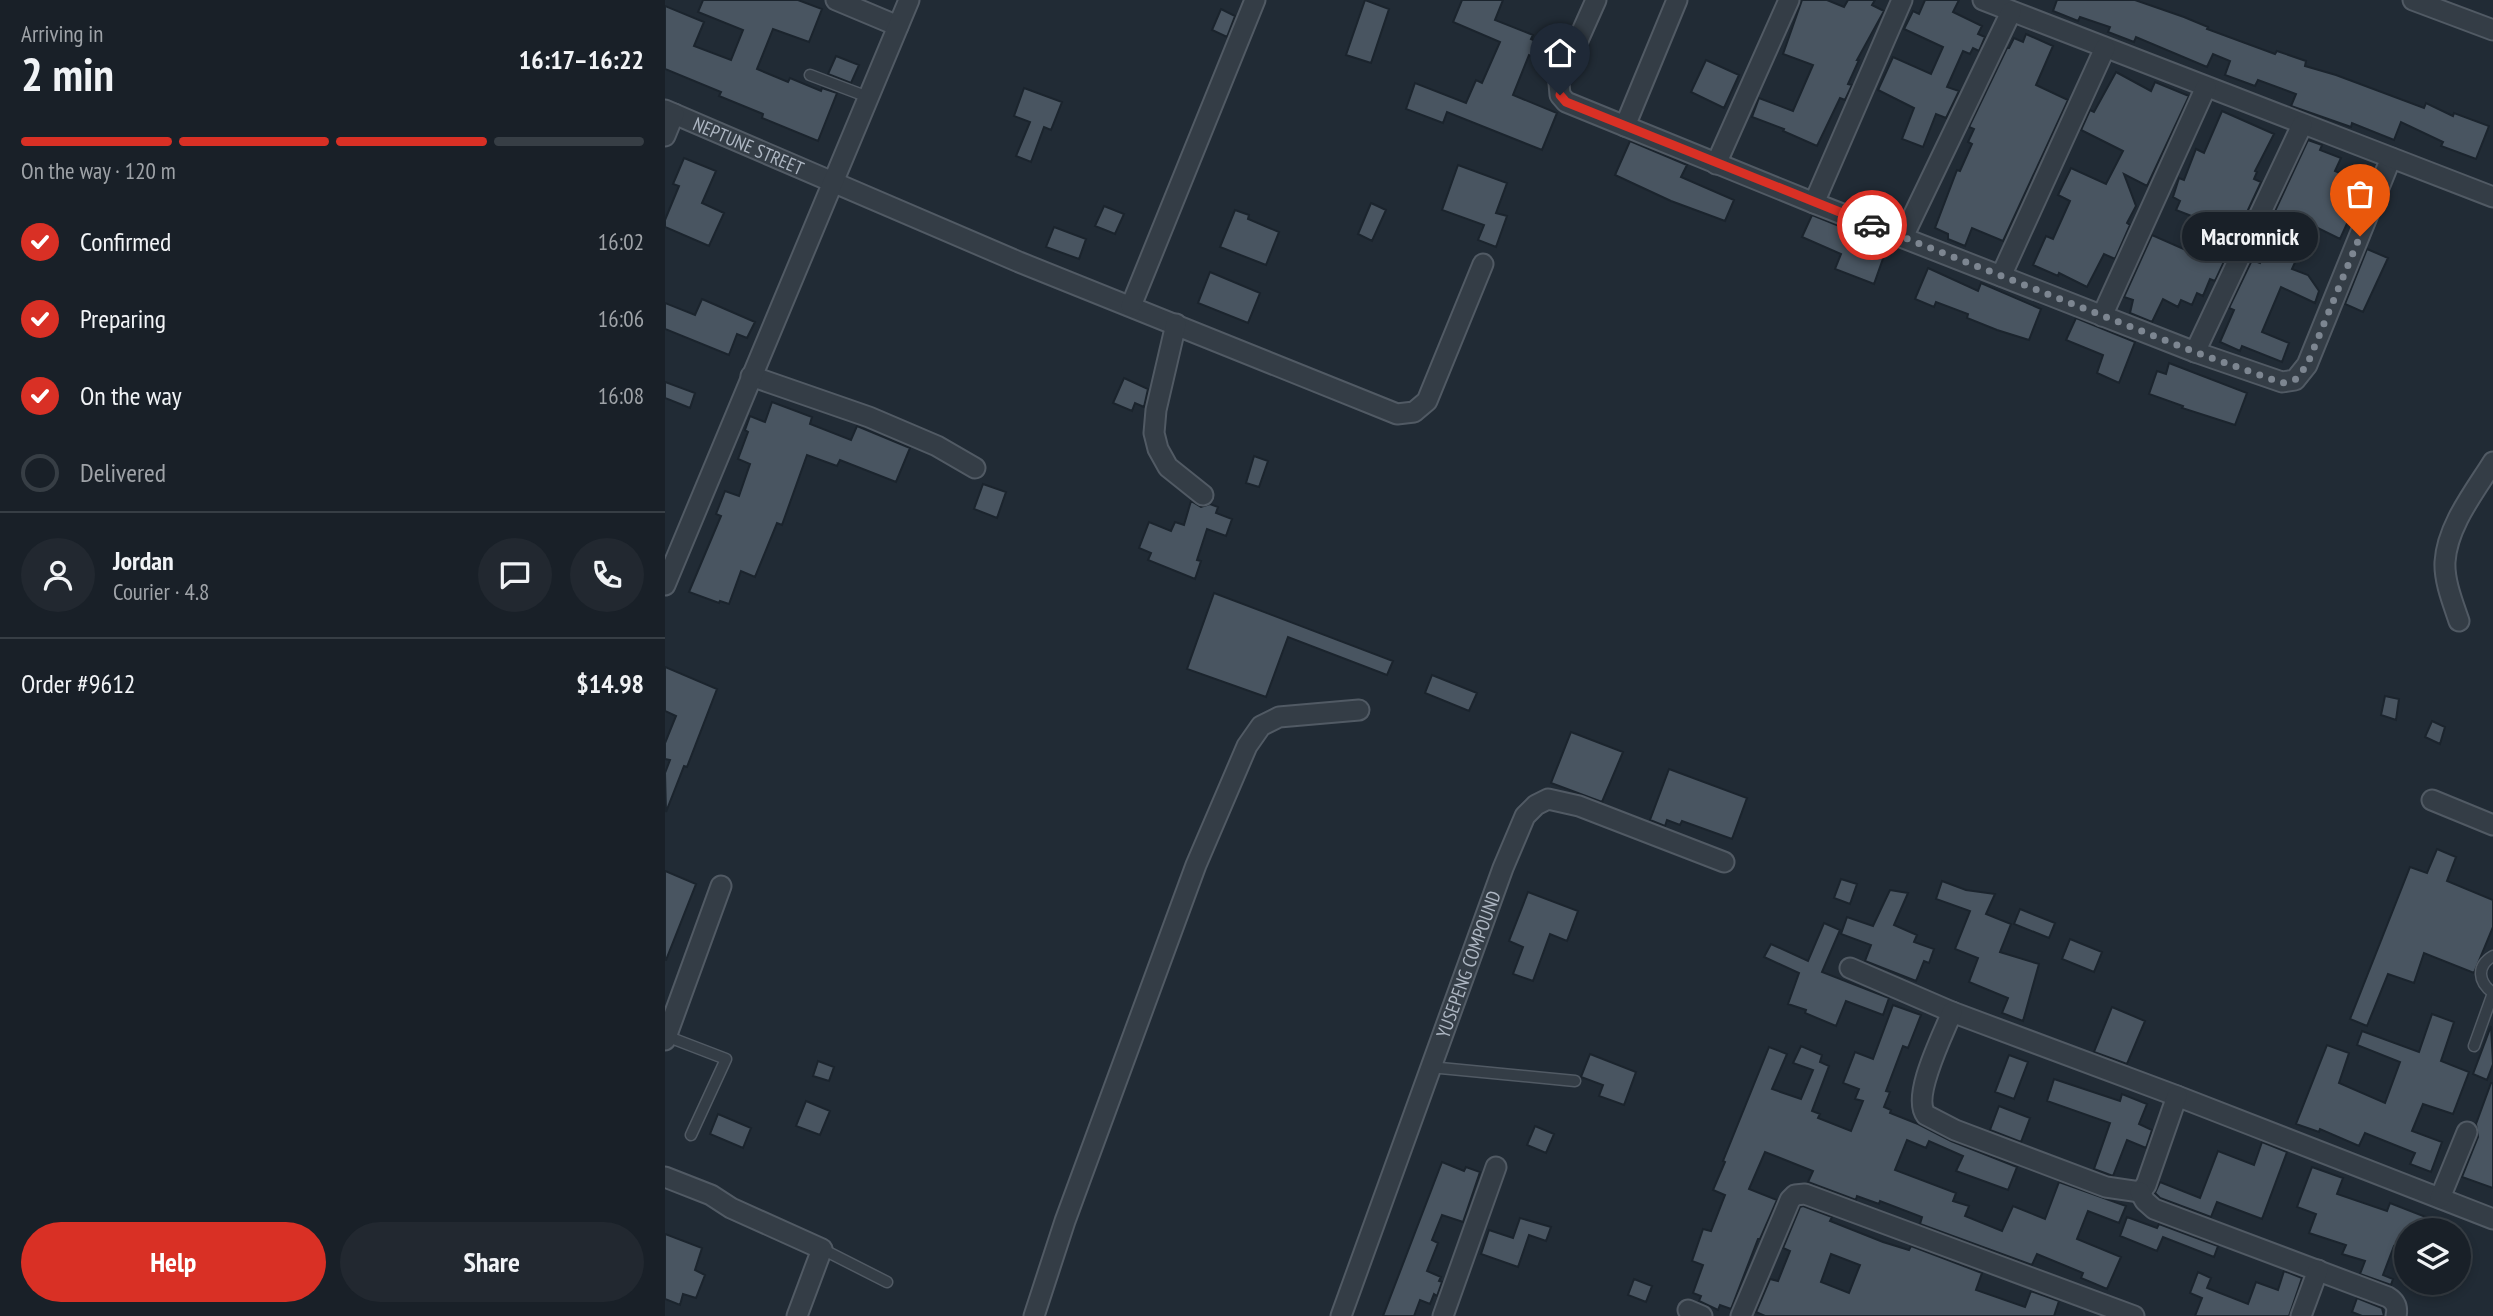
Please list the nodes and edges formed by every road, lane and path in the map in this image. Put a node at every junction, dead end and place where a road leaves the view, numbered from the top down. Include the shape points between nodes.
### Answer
1 (835, 0) edge
2 (909, 0) edge
3 (1255, 0) edge
4 (1596, 0) edge
5 (1678, 0) edge
6 (1789, 0) edge
7 (1902, 0) edge
8 (1983, 0) edge
9 (2413, 0) edge
10 (2456, 8) edge
11 (2011, 12) junction
12 (898, 26) junction
13 (2493, 30) edge
14 (2105, 48) junction
15 (810, 75) dead end
16 (2206, 87) junction
17 (869, 97) junction
18 (669, 112) edge
19 (2302, 125) junction
20 (1625, 126) junction
21 (665, 136) edge
22 (2391, 158) junction
23 (1716, 164) junction
24 (831, 183) junction
25 (2493, 197) edge
26 (1814, 203) junction
27 (1903, 237) junction
28 (1483, 264) dead end
29 (2001, 276) junction
30 (1131, 306) junction
31 (2102, 316) junction
32 (1176, 324) junction
33 (2195, 352) junction
34 (751, 376) junction
35 (2493, 462) edge
36 (975, 468) dead end
37 (1203, 495) dead end
38 (665, 585) edge
39 (2459, 621) dead end
40 (1359, 710) dead end
41 (2432, 800) dead end
42 (2493, 825) edge
43 (1724, 862) dead end
44 (721, 886) dead end
45 (2493, 956) edge
46 (1850, 968) dead end
47 (2493, 993) edge
48 (1952, 1012) junction
49 (666, 1038) edge
50 (2474, 1046) dead end
51 (1430, 1067) junction
52 (1575, 1081) dead end
53 (2177, 1096) junction
54 (2467, 1132) dead end
55 (691, 1135) dead end
56 (1496, 1167) dead end
57 (665, 1177) edge
58 (2140, 1192) junction
59 (2440, 1198) junction
60 (2493, 1219) edge
61 (822, 1249) junction
62 (2318, 1270) junction
63 (887, 1282) dead end
64 (797, 1316) edge
65 (1034, 1316) edge
66 (1341, 1316) edge
67 (1443, 1316) edge
68 (1741, 1316) edge
69 (2134, 1316) edge
70 (2301, 1316) edge
71 (2396, 1316) edge

1 - 12 street
2 - 12 street
3 - 30 street
4 - 20 street via 1559,83 1560,95 1566,102
5 - 20 street
6 - 23 street
7 - 26 street
8 - 11 street
9 - 10 street
10 - 13 street
11 - 14 street
11 - 27 street
12 - 17 street
14 - 16 street
14 - 29 street
15 - 17 lane
16 - 19 street
16 - 31 street
17 - 24 street
18 - 21 street
18 - 24 street, NEPTUNE STREET
19 - 22 street
19 - 33 street
20 - 23 street
22 - 25 street
22 - 33 street via 2300,376 2282,383
23 - 26 street
24 - 30 street, NEPTUNE STREET
24 - 34 street
26 - 27 street
27 - 29 street
28 - 32 street, NEPTUNE STREET via 1427,401 1406,414
29 - 31 street
30 - 32 street, NEPTUNE STREET
31 - 33 street
32 - 37 street via 1154,433 1168,467
34 - 36 street via 869,417
34 - 38 street
35 - 39 street via 2447,547 2446,574
40 - 65 street via 1279,717 1261,726 1247,746 1196,864
41 - 42 street
43 - 51 street, YUSEPENG COMPOUND via 1579,806 1548,799 1536,805 1525,816 1503,868
44 - 49 street
45 - 47 lane via 2482,965 2480,976
46 - 48 street
47 - 50 lane
48 - 53 street
48 - 58 street via 1924,1087 1921,1103 1926,1115 2106,1187
49 - 55 lane via 726,1059
51 - 52 lane
51 - 66 street, YUSEPENG COMPOUND
53 - 58 street
53 - 59 street
54 - 59 street
56 - 67 street
57 - 61 street
58 - 62 street via 2154,1209
59 - 60 street
61 - 63 lane
61 - 64 street
62 - 70 street
62 - 71 street via 2395,1301
68 - 69 street via 1790,1200 1805,1194

